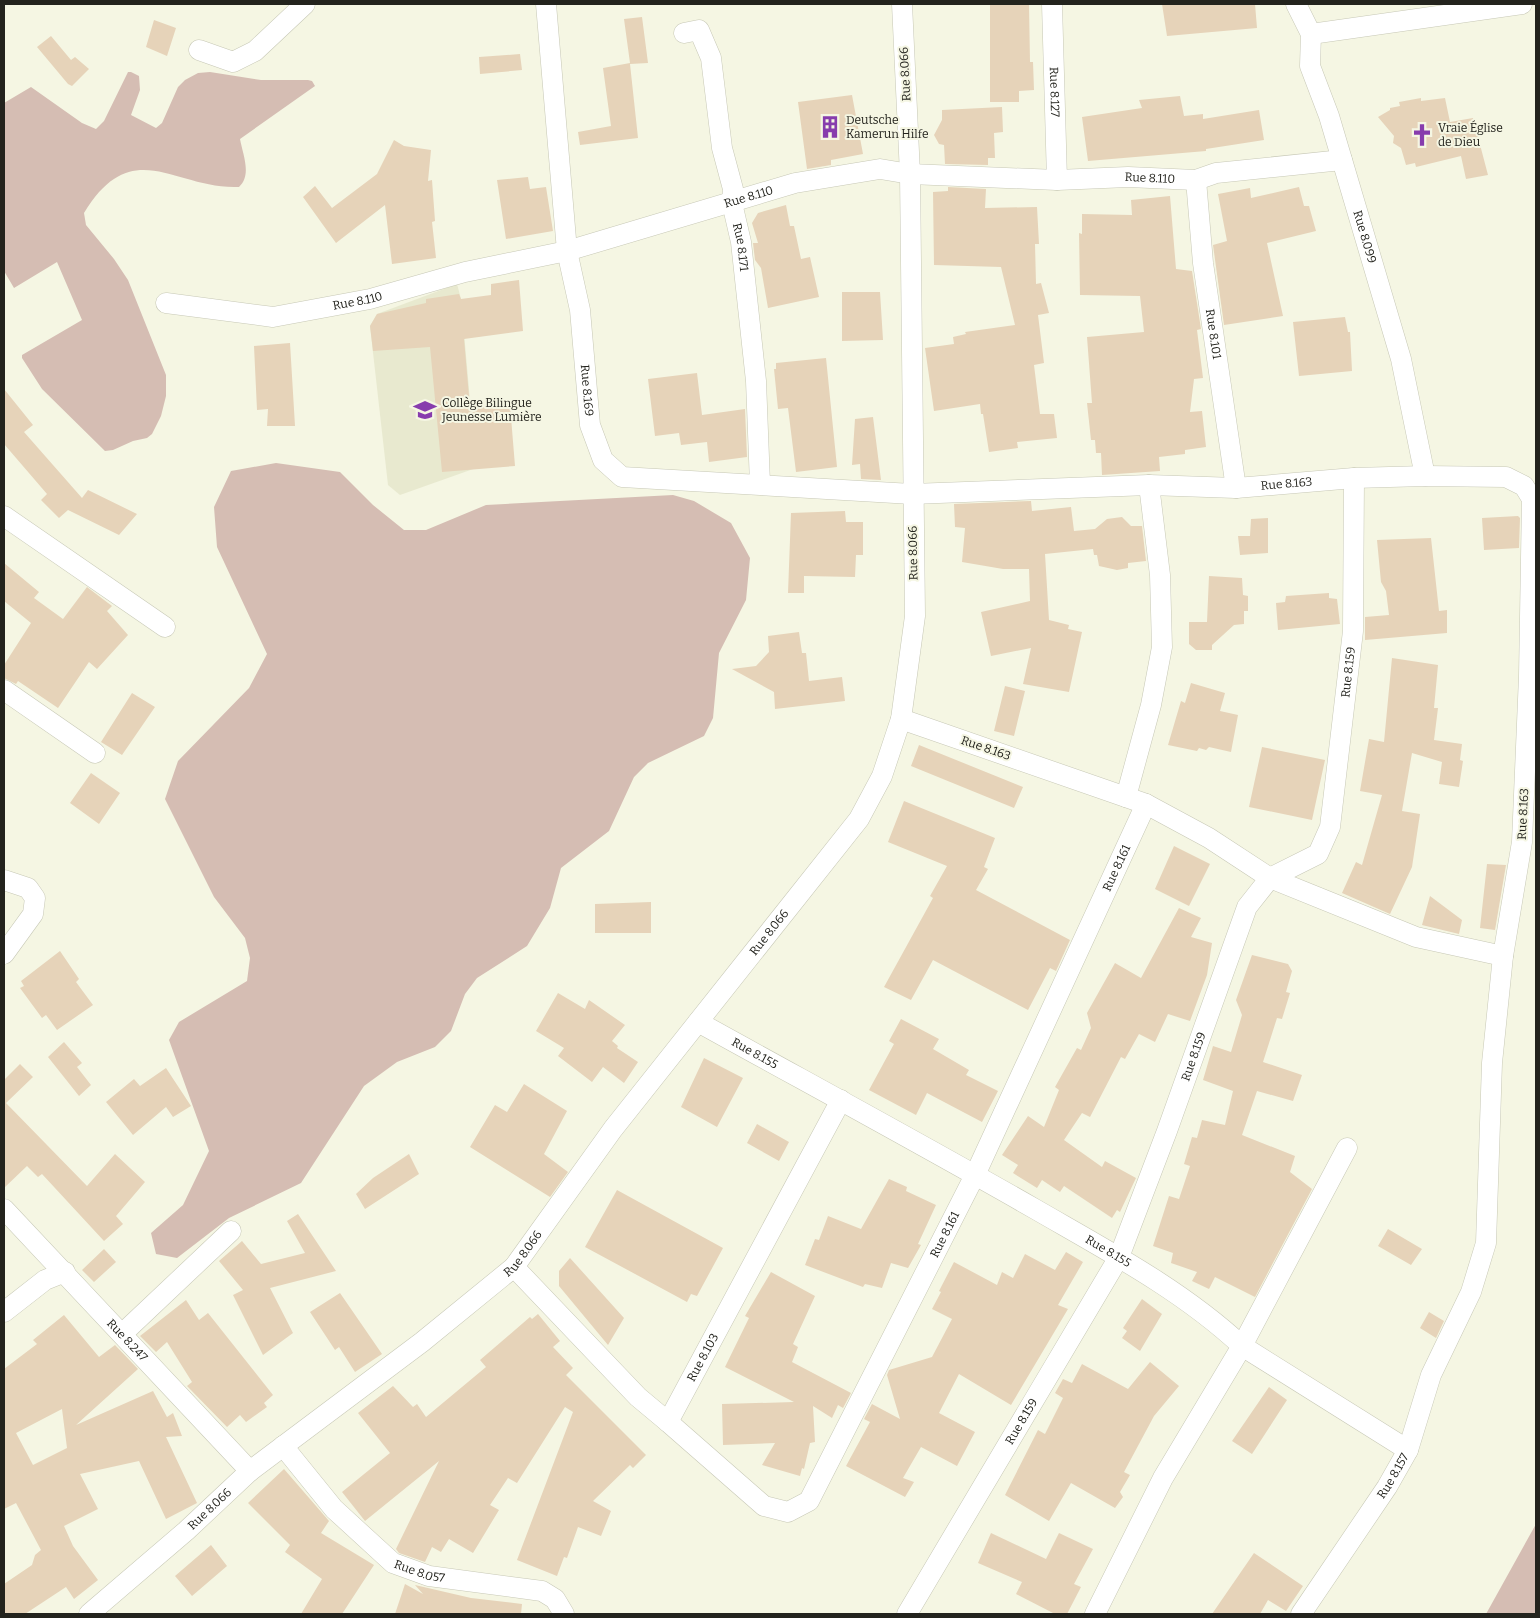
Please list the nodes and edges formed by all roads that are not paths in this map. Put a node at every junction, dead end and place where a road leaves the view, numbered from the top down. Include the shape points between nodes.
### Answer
1 (305, 4) edge
2 (546, 4) edge
3 (902, 4) edge
4 (1052, 4) edge
5 (1296, 4) edge
6 (1522, 4) edge
7 (684, 33) dead end
8 (1311, 34) junction
9 (199, 50) dead end
10 (1342, 160) junction
11 (910, 174) junction
12 (1057, 180) junction
13 (1196, 180) junction
14 (732, 202) junction
15 (567, 251) junction
16 (166, 303) dead end
17 (1425, 476) junction
18 (1354, 478) junction
19 (760, 484) junction
20 (1150, 486) junction
21 (1236, 488) junction
22 (912, 494) junction
23 (4, 516) edge
24 (165, 627) dead end
25 (4, 690) edge
26 (901, 719) junction
27 (95, 754) dead end
28 (1126, 797) junction
29 (1146, 804) junction
30 (1270, 878) junction
31 (4, 880) edge
32 (4, 954) edge
33 (1504, 956) junction
34 (698, 1022) junction
35 (840, 1100) junction
36 (1347, 1148) dead end
37 (975, 1175) junction
38 (4, 1209) edge
39 (231, 1231) dead end
40 (1119, 1257) junction
41 (514, 1267) junction
42 (65, 1272) junction
43 (4, 1312) edge
44 (122, 1334) junction
45 (1242, 1346) junction
46 (668, 1422) junction
47 (283, 1446) junction
48 (1408, 1450) junction
49 (250, 1471) junction
50 (89, 1614) edge
51 (564, 1614) edge
52 (907, 1614) edge
53 (1095, 1614) edge
54 (1301, 1614) edge

1 - 9 street via 255,51 233,62
2 - 15 street, Rue 8.169
3 - 11 street, Rue 8.066
4 - 12 street, Rue 8.127
5 - 8 street, Rue 8.099
6 - 8 street
7 - 14 street, Rue 8.171 via 699,30 711,58 722,148 733,189
8 - 10 street, Rue 8.099 via 1310,66
10 - 13 street, Rue 8.110 via 1216,173
10 - 17 street, Rue 8.099 via 1401,359
11 - 12 street, Rue 8.110
11 - 14 street, Rue 8.110 via 880,168 795,183
11 - 22 street, Rue 8.066
12 - 13 street, Rue 8.110 via 1128,177
13 - 21 street, Rue 8.101 via 1204,263
14 - 15 street, Rue 8.110
14 - 19 street, Rue 8.171 via 741,242 756,381
15 - 16 street, Rue 8.110 via 465,272 370,299 273,317
15 - 19 street, Rue 8.169 via 580,310 590,425 603,460 622,477
17 - 18 street, Rue 8.163
17 - 33 street, Rue 8.163 via 1506,476 1524,486 1532,499 1522,842
18 - 21 street, Rue 8.163
18 - 30 street, Rue 8.159 via 1353,631 1330,827 1318,854
19 - 22 street, Rue 8.169
20 - 21 street, Rue 8.163
20 - 22 street, Rue 8.163
20 - 28 street via 1160,575 1162,647 1151,705
22 - 26 street, Rue 8.066 via 914,616
23 - 24 street
25 - 27 street
26 - 28 street, Rue 8.163
26 - 34 street, Rue 8.066 via 882,776 860,819
28 - 29 street, Rue 8.163
29 - 30 street, Rue 8.163 via 1209,838
29 - 37 street, Rue 8.161
30 - 33 street, Rue 8.163 via 1416,937
30 - 40 street, Rue 8.159 via 1247,907
31 - 32 street via 28,888 35,898 33,914
33 - 48 street via 1492,1063 1486,1243 1471,1292 1431,1375
34 - 35 street, Rue 8.155
34 - 41 street, Rue 8.066 via 613,1129
35 - 37 street, Rue 8.155
35 - 46 street, Rue 8.103
36 - 45 street
37 - 40 street, Rue 8.155
37 - 46 street, Rue 8.161 via 809,1501 788,1512 764,1506
38 - 42 street, Rue 8.247
39 - 44 street
40 - 45 street, Rue 8.155 via 1219,1325
40 - 52 street, Rue 8.159
41 - 46 street via 638,1397
41 - 47 street, Rue 8.066 via 422,1342
42 - 43 street via 45,1280
42 - 44 street, Rue 8.247
44 - 49 street, Rue 8.247
45 - 48 street, Rue 8.157
45 - 53 street via 1164,1478
47 - 49 street, Rue 8.066
47 - 51 street, Rue 8.057 via 334,1509 393,1563 429,1576 542,1591 555,1599
48 - 54 street, Rue 8.157 via 1387,1487
49 - 50 street, Rue 8.066

